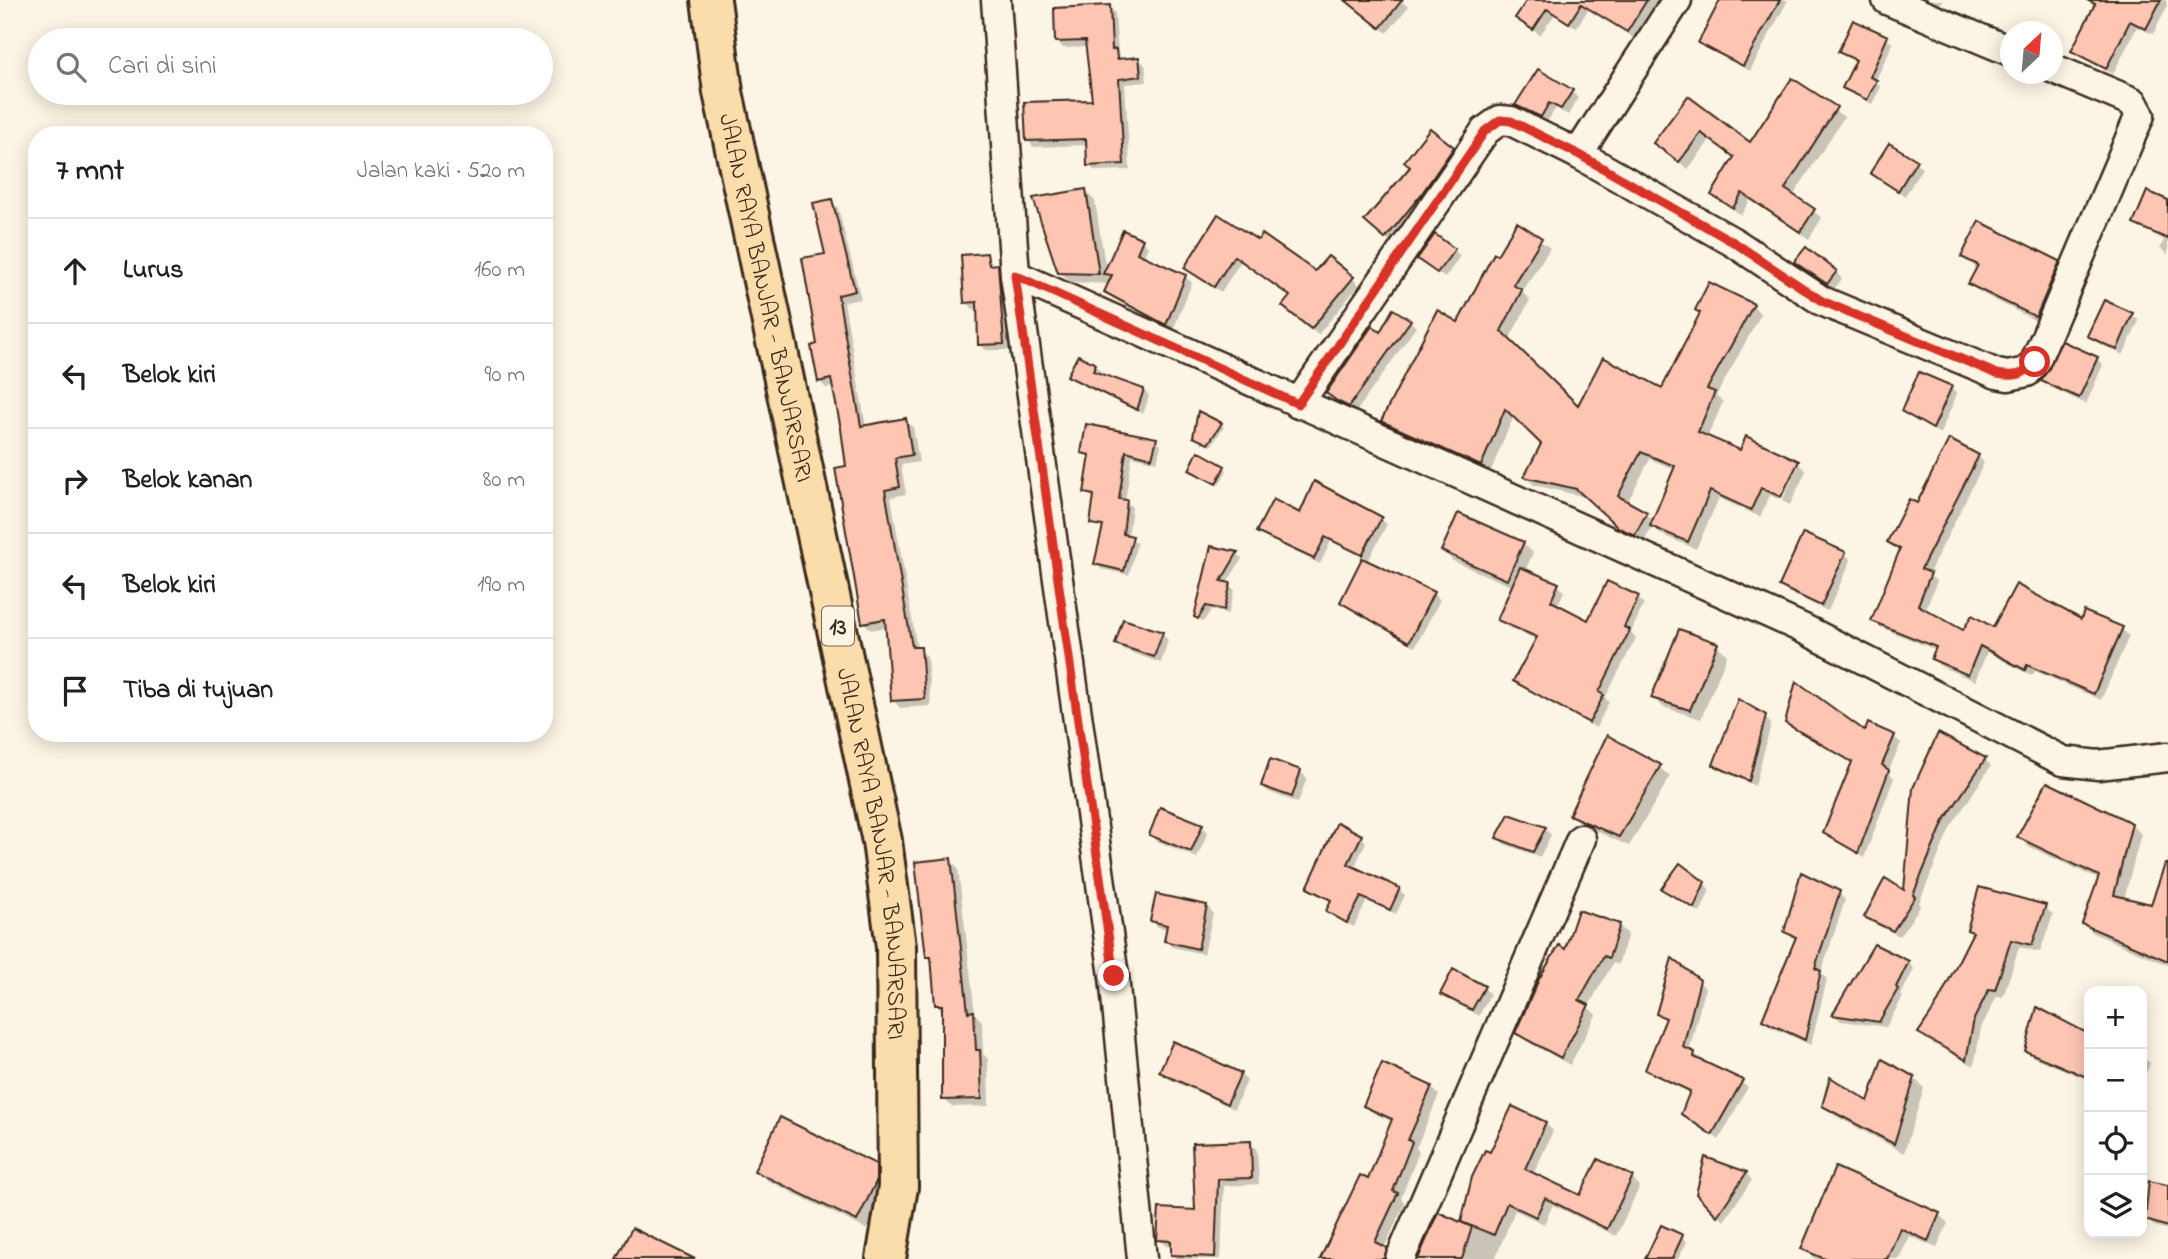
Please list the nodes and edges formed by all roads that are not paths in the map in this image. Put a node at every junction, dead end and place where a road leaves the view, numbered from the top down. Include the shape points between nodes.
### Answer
1 (711, 0) edge
2 (996, 0) edge
3 (1677, 0) edge
4 (1887, 0) edge
5 (2000, 46) edge
6 (2063, 72) edge
7 (1578, 154) junction
8 (1015, 275) junction
9 (1298, 404) junction
10 (2168, 757) edge
11 (1581, 839) dead end
12 (886, 1259) edge
13 (1142, 1259) edge
14 (1400, 1259) edge

1 - 12 highway, JALAN RAYA BANJAR - BANJARSARI / 13 via 723,92 884,855 896,947 898,1187
2 - 8 street
3 - 7 street
4 - 5 street
6 - 7 street via 2133,102 2140,115 2035,362 2019,375 1997,374 1822,301 1735,243
7 - 9 street via 1511,121 1491,124
8 - 9 street
8 - 13 street via 1114,976
9 - 10 street via 1802,628 2063,761 2098,765
11 - 14 street

